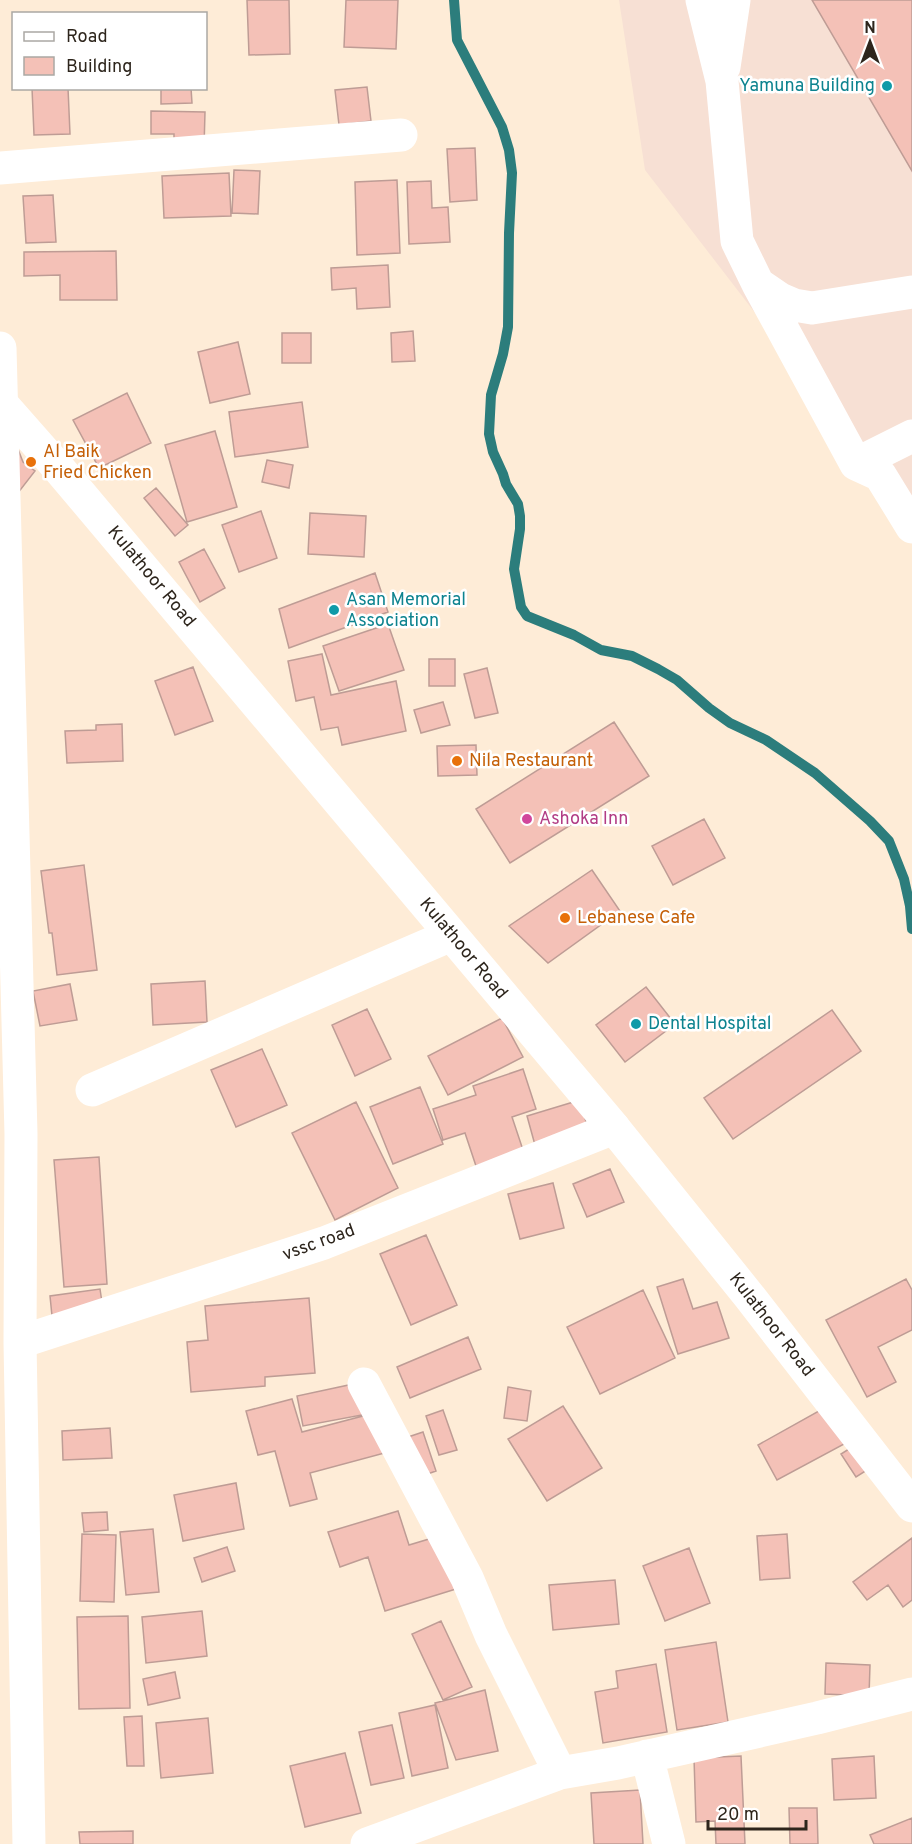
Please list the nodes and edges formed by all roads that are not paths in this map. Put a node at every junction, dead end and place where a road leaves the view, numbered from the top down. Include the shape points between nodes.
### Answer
1 (702, 0) edge
2 (734, 0) edge
3 (722, 81) junction
4 (401, 135) dead end
5 (0, 168) edge
6 (758, 284) junction
7 (912, 292) edge
8 (0, 348) edge
9 (1, 403) edge
10 (912, 436) edge
11 (856, 464) junction
12 (912, 527) edge
13 (452, 935) junction
14 (92, 1090) dead end
15 (614, 1128) junction
16 (20, 1342) junction
17 (364, 1384) dead end
18 (912, 1506) edge
19 (912, 1694) edge
20 (648, 1756) junction
21 (561, 1773) junction
22 (29, 1844) edge
23 (367, 1844) edge
24 (669, 1844) edge

1 - 3 street
2 - 3 street
3 - 6 street via 737,241
4 - 5 street
6 - 7 street via 780,299 812,308
6 - 11 street
8 - 9 street
9 - 13 street, Kulathoor Road
9 - 16 street via 21,1134
10 - 11 street
11 - 12 street via 880,475
13 - 14 street
13 - 15 street, Kulathoor Road
15 - 16 street, vssc road via 324,1243
15 - 18 street, Kulathoor Road
16 - 22 street
17 - 21 street via 467,1578 491,1635
19 - 20 street
20 - 21 street
20 - 24 street
21 - 23 street

